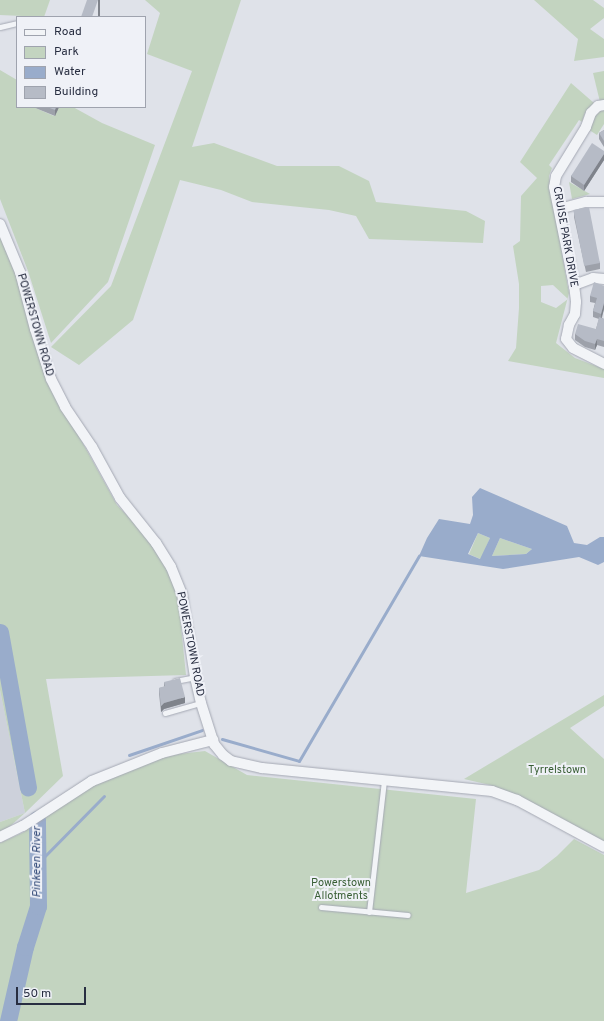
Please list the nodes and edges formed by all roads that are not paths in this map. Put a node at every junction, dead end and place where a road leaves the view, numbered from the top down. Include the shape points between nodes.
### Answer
1 (16, 23) edge
2 (0, 26) edge
3 (604, 105) edge
4 (604, 202) edge
5 (559, 209) junction
6 (0, 224) edge
7 (604, 279) edge
8 (574, 285) junction
9 (604, 364) edge
10 (195, 677) junction
11 (170, 682) edge
12 (201, 703) junction
13 (166, 713) dead end
14 (213, 740) junction
15 (384, 780) junction
16 (0, 837) edge
17 (604, 847) edge
18 (321, 907) dead end
19 (369, 912) junction
20 (408, 916) dead end

1 - 2 lane
3 - 5 street, CRUISE PARK DRIVE via 598,106 591,113 556,176 554,187
4 - 5 street via 586,202
5 - 8 street, CRUISE PARK DRIVE
6 - 10 street, POWERSTOWN ROAD via 20,272 51,379 120,498 156,543 171,567 182,594
7 - 8 street via 593,278
8 - 9 street, CRUISE PARK DRIVE via 575,314 566,338 573,348
10 - 11 lane
10 - 12 street, POWERSTOWN ROAD
12 - 13 lane
12 - 14 street, POWERSTOWN ROAD
14 - 15 street, POWERSTOWN ROAD via 231,761 244,765
14 - 16 street via 162,753 92,780 23,826
15 - 17 street, POWERSTOWN ROAD via 492,791 517,800
15 - 19 lane
18 - 19 lane
19 - 20 lane

